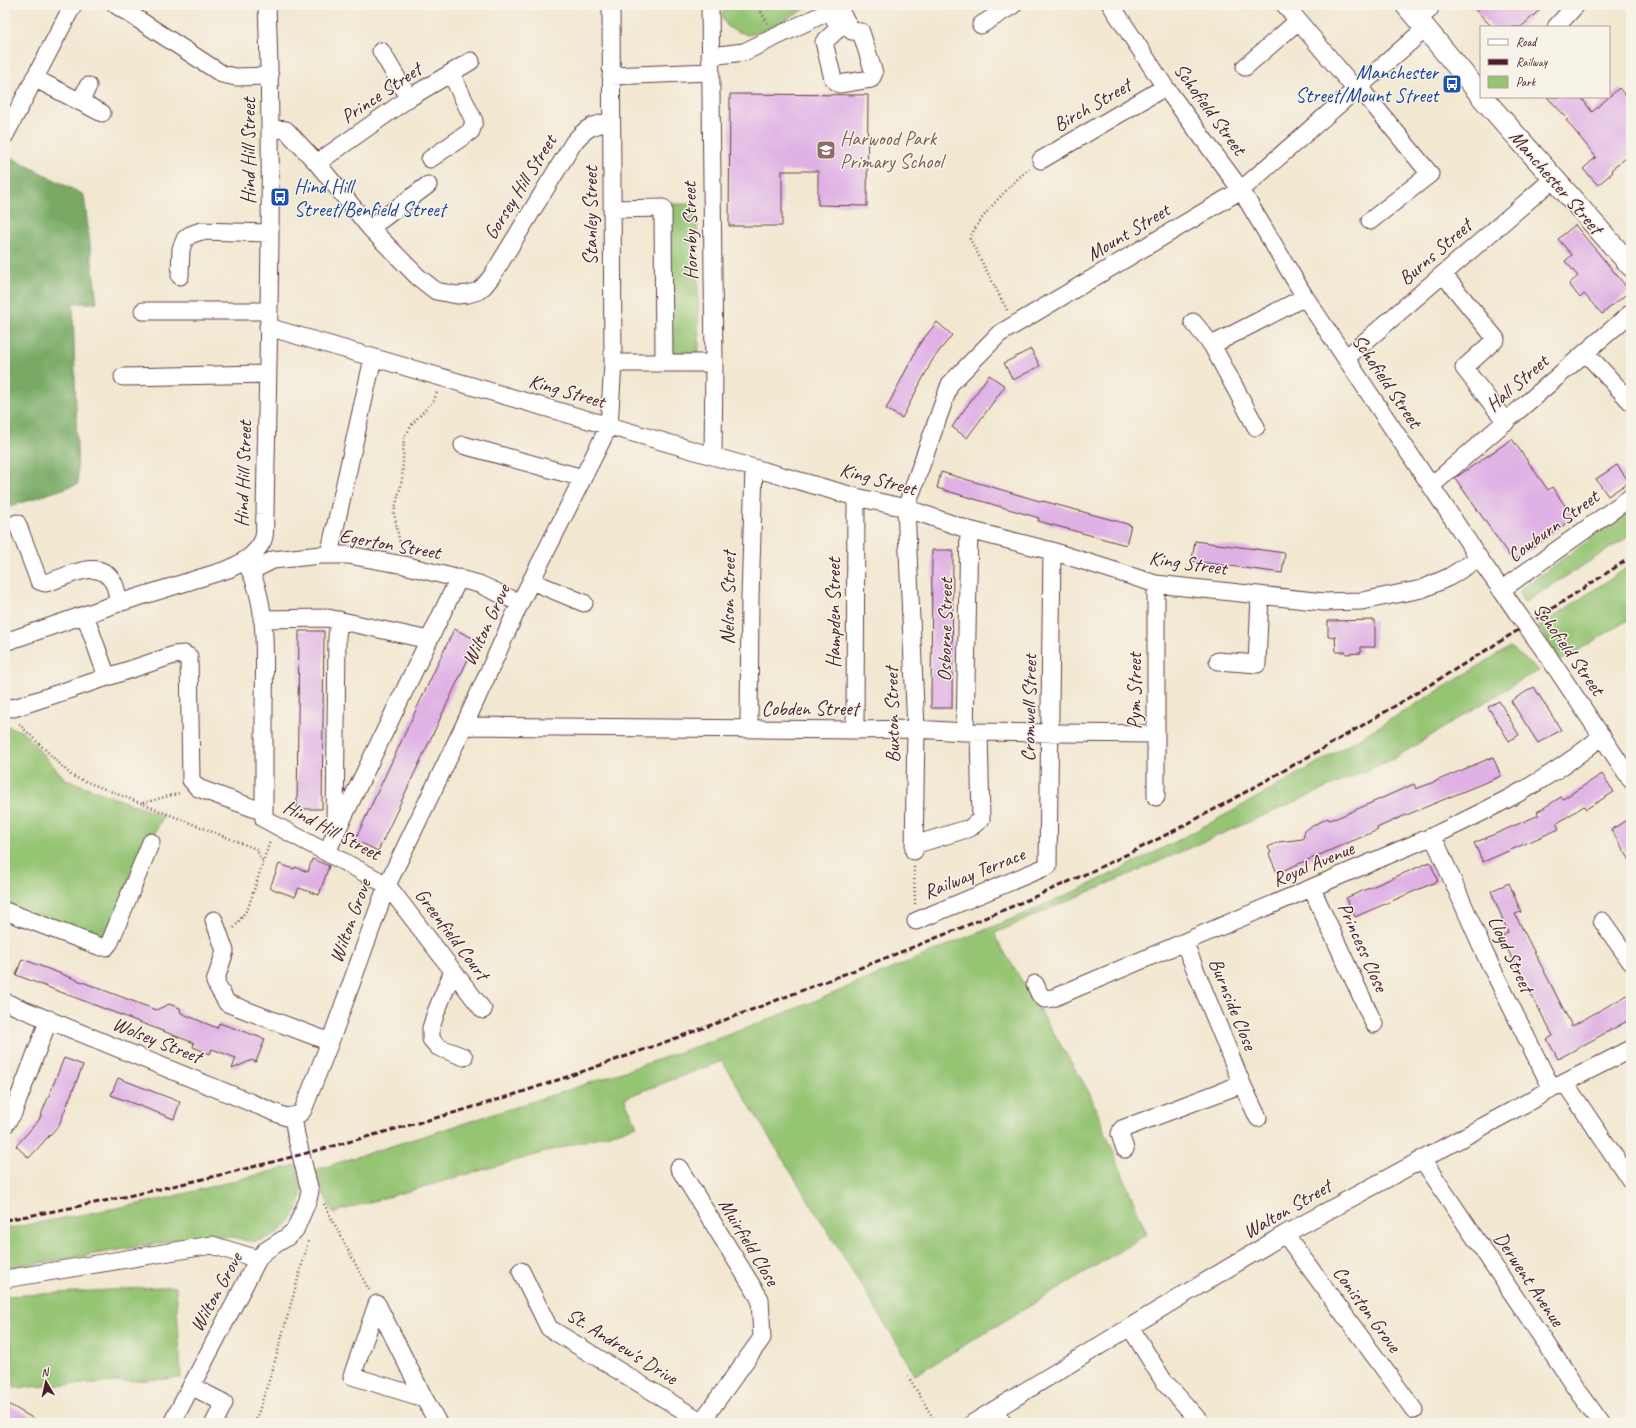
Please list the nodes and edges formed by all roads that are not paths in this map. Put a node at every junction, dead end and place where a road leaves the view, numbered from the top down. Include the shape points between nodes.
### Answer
1 (73, 5) edge
2 (116, 5) edge
3 (267, 5) edge
4 (611, 5) edge
5 (710, 5) edge
6 (1013, 5) edge
7 (1110, 5) edge
8 (1285, 5) edge
9 (1576, 5) edge
10 (837, 8) edge
11 (1420, 14) edge
12 (1298, 21) junction
13 (981, 26) dead end
14 (1557, 26) edge
15 (381, 51) dead end
16 (471, 61) dead end
17 (710, 64) junction
18 (1245, 67) dead end
19 (452, 73) junction
20 (270, 76) junction
21 (611, 76) junction
22 (34, 78) junction
23 (88, 86) dead end
24 (1165, 87) junction
25 (1358, 88) junction
26 (1480, 93) edge
27 (409, 98) junction
28 (1484, 98) edge
29 (80, 102) junction
30 (102, 114) dead end
31 (612, 122) junction
32 (270, 128) junction
33 (5, 135) edge
34 (430, 159) dead end
35 (1041, 160) road end
36 (317, 163) junction
37 (1552, 179) junction
38 (428, 185) dead end
39 (1241, 190) junction
40 (612, 210) junction
41 (1370, 221) dead end
42 (370, 228) junction
43 (270, 233) junction
44 (1631, 266) edge
45 (1443, 274) junction
46 (180, 276) dead end
47 (1305, 297) junction
48 (143, 311) dead end
49 (1631, 313) edge
50 (268, 319) junction
51 (1193, 322) dead end
52 (1212, 346) junction
53 (1586, 353) junction
54 (373, 358) junction
55 (1346, 358) junction
56 (664, 362) junction
57 (613, 363) junction
58 (714, 363) junction
59 (267, 374) junction
60 (123, 377) dead end
61 (1631, 402) edge
62 (1506, 422) junction
63 (609, 426) junction
64 (1256, 427) dead end
65 (463, 445) dead end
66 (713, 456) junction
67 (754, 468) junction
68 (583, 478) junction
69 (1431, 486) junction
70 (856, 497) junction
71 (1631, 497) edge
72 (906, 508) junction
73 (18, 523) dead end
74 (969, 530) junction
75 (1052, 551) junction
76 (330, 555) junction
77 (1479, 558) junction
78 (248, 566) junction
79 (459, 578) junction
80 (531, 581) junction
81 (1156, 584) junction
82 (1501, 590) junction
83 (1260, 595) junction
84 (119, 603) junction
85 (520, 603) junction
86 (584, 603) dead end
87 (85, 615) junction
88 (262, 619) junction
89 (339, 620) junction
90 (429, 640) junction
91 (5, 642) edge
92 (1218, 661) dead end
93 (107, 677) junction
94 (10, 714) edge
95 (464, 726) junction
96 (748, 729) junction
97 (916, 729) junction
98 (855, 730) junction
99 (972, 732) junction
100 (1050, 732) junction
101 (1156, 734) junction
102 (1602, 736) junction
103 (1631, 778) edge
104 (1156, 797) dead end
105 (264, 812) junction
106 (335, 834) junction
107 (1433, 836) junction
108 (150, 842) dead end
109 (914, 848) joint
110 (327, 853) junction
111 (1048, 866) joint
112 (387, 885) junction
113 (1312, 889) junction
114 (5, 911) edge
115 (214, 920) dead end
116 (916, 921) road end
117 (1602, 922) dead end
118 (1184, 942) junction
119 (1631, 962) edge
120 (453, 971) junction
121 (1035, 984) dead end
122 (5, 1002) edge
123 (483, 1010) dead end
124 (49, 1019) junction
125 (1374, 1024) dead end
126 (330, 1042) junction
127 (1630, 1051) edge
128 (464, 1057) dead end
129 (1242, 1084) junction
130 (1558, 1086) junction
131 (293, 1116) junction
132 (1258, 1118) dead end
133 (5, 1125) edge
134 (1124, 1148) dead end
135 (1422, 1159) junction
136 (679, 1168) dead end
137 (1631, 1181) edge
138 (1285, 1234) junction
139 (258, 1259) junction
140 (521, 1271) dead end
141 (5, 1279) edge
142 (1130, 1327) junction
143 (191, 1386) junction
144 (424, 1398) junction
145 (1414, 1410) dead end
146 (999, 1416) edge
147 (703, 1422) edge
148 (172, 1423) edge
149 (214, 1423) edge
150 (438, 1423) edge
151 (973, 1423) edge
152 (1202, 1423) edge
153 (1601, 1423) edge

1 - 22 street
2 - 20 street via 222,74 236,77
3 - 20 street, Hind Hill Street
4 - 21 street, Stanley Street
5 - 17 street, Hornby Street
6 - 13 street
7 - 24 street, Schofield Street
8 - 12 street
9 - 14 street
10 - 17 street via 744,52
11 - 25 street, Mount Street
11 - 26 main road, Manchester Street
12 - 18 street
12 - 25 street
15 - 27 street
16 - 19 street, Prince Street
17 - 21 street
17 - 58 street, Hornby Street
19 - 27 street, Prince Street
19 - 34 street via 474,121 471,131
20 - 32 street, Hind Hill Street
21 - 31 street, Stanley Street
22 - 29 street
22 - 33 street
23 - 29 street
24 - 35 street, Birch Street
24 - 39 street, Schofield Street
25 - 39 street, Mount Street
25 - 41 street via 1430,174
27 - 36 street, Prince Street
28 - 37 main road, Manchester Street
29 - 30 street
31 - 40 street, Stanley Street
31 - 42 street, Gorsey Hill Street via 592,125 574,142 492,276 478,291 457,295 436,291 418,278
32 - 36 street via 286,130
32 - 43 street, Hind Hill Street
36 - 42 street
37 - 44 main road, Manchester Street
37 - 45 street, Burns Street
38 - 42 street
39 - 47 street, Schofield Street
39 - 72 street, Mount Street via 999,334 950,384
40 - 56 street via 663,208
40 - 57 street, Stanley Street
43 - 46 street via 201,231 190,235 185,239 181,249
43 - 50 street, Hind Hill Street
45 - 55 street, Burns Street
45 - 62 street via 1496,339 1464,368
47 - 52 street
47 - 55 street, Schofield Street
48 - 50 street, King Street
49 - 53 street, Hall Street
50 - 54 street, King Street
50 - 59 street, Hind Hill Street
51 - 52 street
52 - 64 street
53 - 61 street
53 - 62 street, Hall Street
54 - 63 street, King Street
54 - 76 street
55 - 69 street, Schofield Street
56 - 57 street
56 - 58 street
57 - 63 street, Stanley Street
58 - 66 street, Hornby Street
59 - 60 street
59 - 78 street, Hind Hill Street via 263,539
62 - 69 street, Hall Street
63 - 66 street, King Street
63 - 68 street, Wilton Grove
65 - 68 street
66 - 67 street, King Street
67 - 70 street, King Street
67 - 96 street, Nelson Street
68 - 80 street, Wilton Grove
69 - 77 street, Schofield Street
70 - 72 street, King Street
70 - 98 street, Hampden Street
71 - 82 street, Cowburn Street
72 - 74 street, King Street
72 - 97 street, Buxton Street
73 - 84 street via 39,581 45,583 92,568 100,569 113,582
74 - 75 street, King Street
74 - 99 street, Osborne Street
75 - 81 street, King Street
75 - 100 street, Cromwell Street
76 - 78 street, Egerton Street via 273,560
76 - 79 street, Egerton Street via 348,555
77 - 82 street, Schofield Street
77 - 83 street, King Street via 1449,577 1422,589 1362,601 1324,602
78 - 84 street, Egerton Street via 229,569
78 - 88 street, Hind Hill Street via 260,596
79 - 85 street, Egerton Street via 480,584
79 - 90 street
80 - 85 street, Wilton Grove
80 - 86 street
81 - 83 street, King Street
81 - 101 street, Pym Street
82 - 102 street, Schofield Street, bridge
83 - 92 street via 1258,664
84 - 87 street, Egerton Street
85 - 95 street, Wilton Grove
87 - 91 street, Egerton Street
87 - 93 street
88 - 89 street
88 - 105 street, Hind Hill Street
89 - 90 street
89 - 106 street
90 - 106 street
93 - 94 street via 14,708
93 - 105 street via 174,655 184,654 189,657 191,780 198,788
95 - 96 street, Cobden Street
95 - 112 street, Wilton Grove
96 - 98 street, Cobden Street
97 - 98 street, Cobden Street
97 - 99 street, Cobden Street
97 - 109 street, Buxton Street
99 - 100 street, Cobden Street
99 - 109 street, Osborne Street via 981,819 970,828
100 - 101 street, Cobden Street
100 - 111 street, Cromwell Street
101 - 104 street, Pym Street
102 - 103 street, Schofield Street
102 - 107 street, Royal Avenue via 1526,790
105 - 110 street, Hind Hill Street via 264,819
106 - 110 street
107 - 113 street, Royal Avenue
107 - 130 street, Lloyd Street via 1485,954
108 - 114 street via 106,947 101,948
110 - 112 street, Hind Hill Street
111 - 116 street, Railway Terrace
112 - 120 street, Greenfield Court
112 - 126 street, Wilton Grove
113 - 118 street, Royal Avenue
113 - 125 street, Princess Close
115 - 126 street via 225,951 215,982 228,1004
117 - 119 street
118 - 121 street, Royal Avenue via 1053,998 1045,999
118 - 129 street, Burnside Close
120 - 123 street, Greenfield Court
120 - 128 street via 436,1012 431,1028 431,1039 438,1047
122 - 124 street, Wolsey Street
124 - 131 street, Wolsey Street via 286,1116
124 - 133 street via 13,1113
126 - 131 street, Wilton Grove via 303,1110
127 - 130 street, Walton Street
129 - 132 street, Burnside Close
129 - 134 street via 1122,1129 1120,1134
130 - 135 street, Walton Street
130 - 137 street, Lloyd Street
131 - 139 street, Wilton Grove via 310,1191 295,1230
135 - 138 street, Walton Street
135 - 153 street, Derwent Avenue
136 - 147 street, Muirfield Close via 760,1299 762,1338
138 - 142 street, Walton Street
138 - 145 street, Coniston Grove
139 - 141 street via 212,1245
139 - 143 street, Wilton Grove
140 - 147 street, St. Andrew's Drive via 549,1328
142 - 146 street, Walton Street
142 - 152 street via 1163,1380
143 - 148 street, Wilton Grove
143 - 149 street via 224,1403
144 - 144 street via 377,1304 352,1376
144 - 150 street
146 - 151 street, Walton Street

